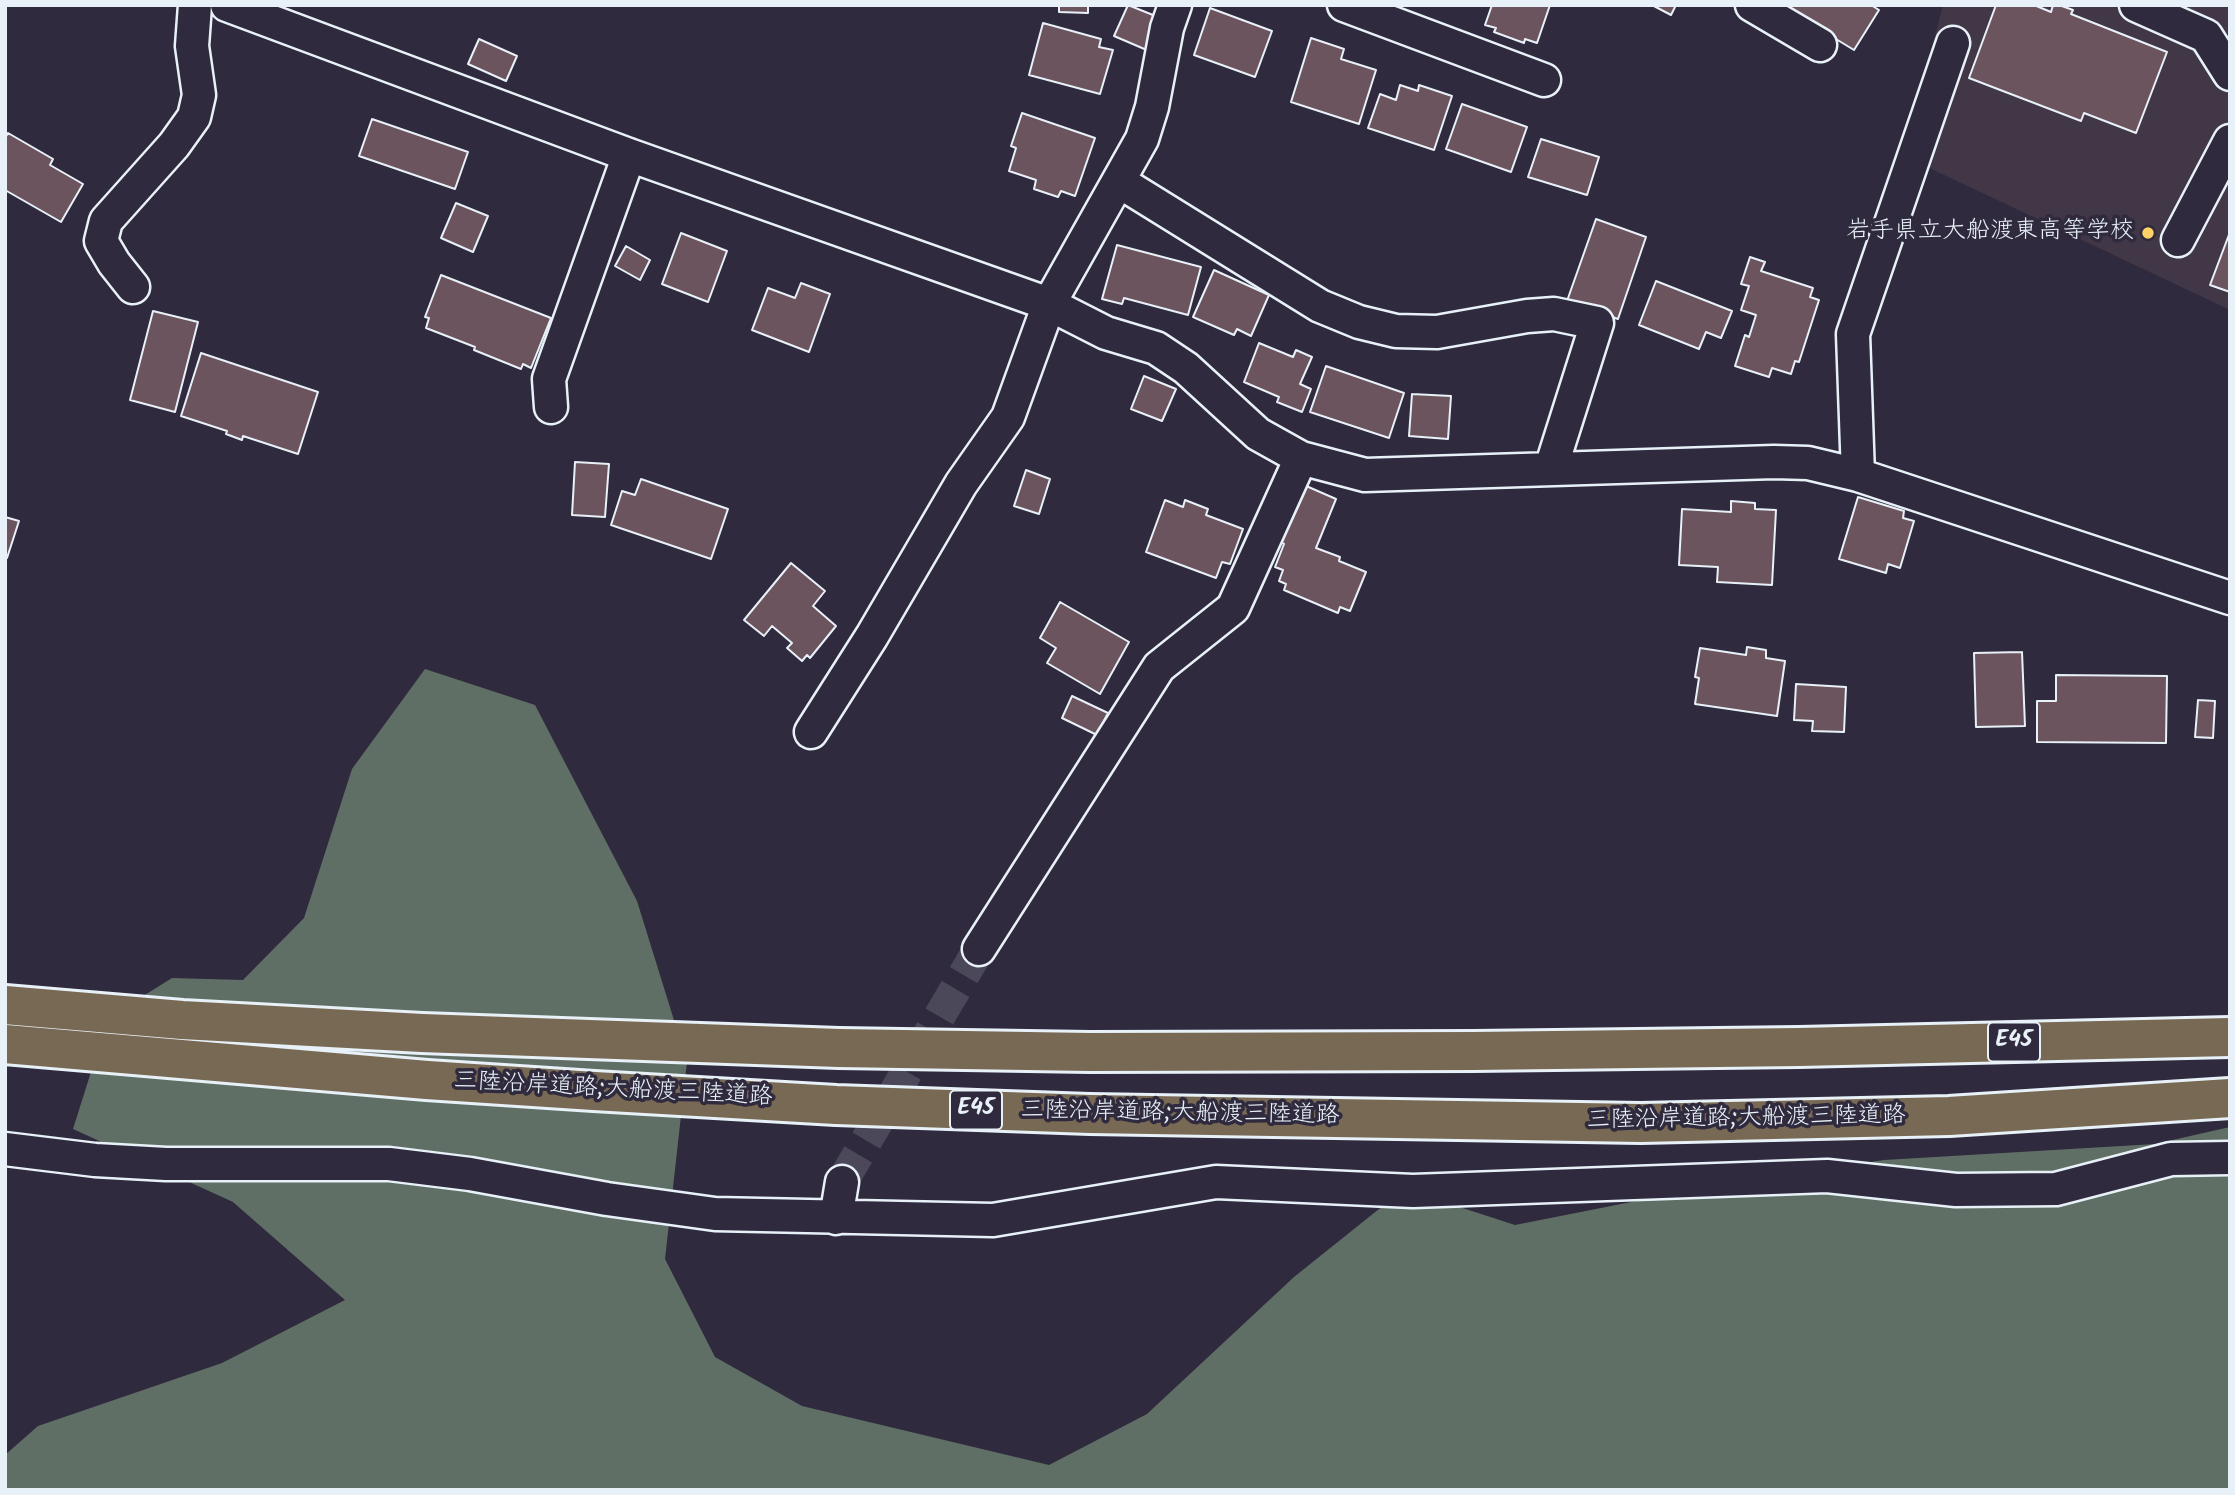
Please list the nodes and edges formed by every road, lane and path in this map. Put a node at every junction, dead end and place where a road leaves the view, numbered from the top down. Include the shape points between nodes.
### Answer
1 (195, 5) edge
2 (1175, 5) edge
3 (1344, 5) edge
4 (1752, 5) edge
5 (2136, 5) edge
6 (244, 8) edge
7 (1820, 46) dead end
8 (1951, 48) dead end
9 (2230, 74) edge
10 (1544, 80) dead end
11 (2230, 141) edge
12 (629, 155) junction
13 (1120, 182) junction
14 (2178, 240) dead end
15 (132, 287) dead end
16 (1049, 304) junction
17 (551, 407) dead end
18 (1301, 458) junction
19 (1551, 468) junction
20 (1858, 475) junction
21 (2230, 598) edge
22 (811, 732) dead end
23 (979, 949) tunnel mouth
24 (5, 1004) edge
25 (2230, 1037) edge
26 (5, 1044) edge
27 (2230, 1098) edge
28 (5, 1149) edge
29 (2230, 1158) edge
30 (842, 1182) tunnel mouth
31 (836, 1219) junction

1 - 15 street via 192,46 199,94 194,117 106,221 101,241
2 - 13 street via 1152,107
3 - 10 street
4 - 7 street
5 - 9 street via 2206,37
6 - 12 street
8 - 20 street via 1952,43 1853,334
11 - 14 street
12 - 16 street
12 - 17 street via 549,379
13 - 16 street
13 - 19 street via 1320,306 1359,322 1396,331 1437,332 1554,314 1597,323
16 - 18 street via 1106,332 1156,348 1186,368 1258,434
16 - 22 street via 1008,417 961,484
18 - 19 street via 1365,475
18 - 23 street via 1233,608 1159,667
19 - 20 street via 1774,462 1808,463
20 - 21 street
24 - 25 highway, 三陸沿岸道路;大船渡三陸道路 / E45 via 182,1020 422,1033 1090,1052 1799,1047
26 - 27 highway, 三陸沿岸道路;大船渡三陸道路 / E45 via 566,1089 1090,1114 1641,1124 1949,1116
28 - 31 street via 166,1164 389,1164 715,1214
29 - 31 street via 2171,1159 2056,1189 1956,1190 1827,1176 1413,1191 1216,1181 993,1220
30 - 31 street

